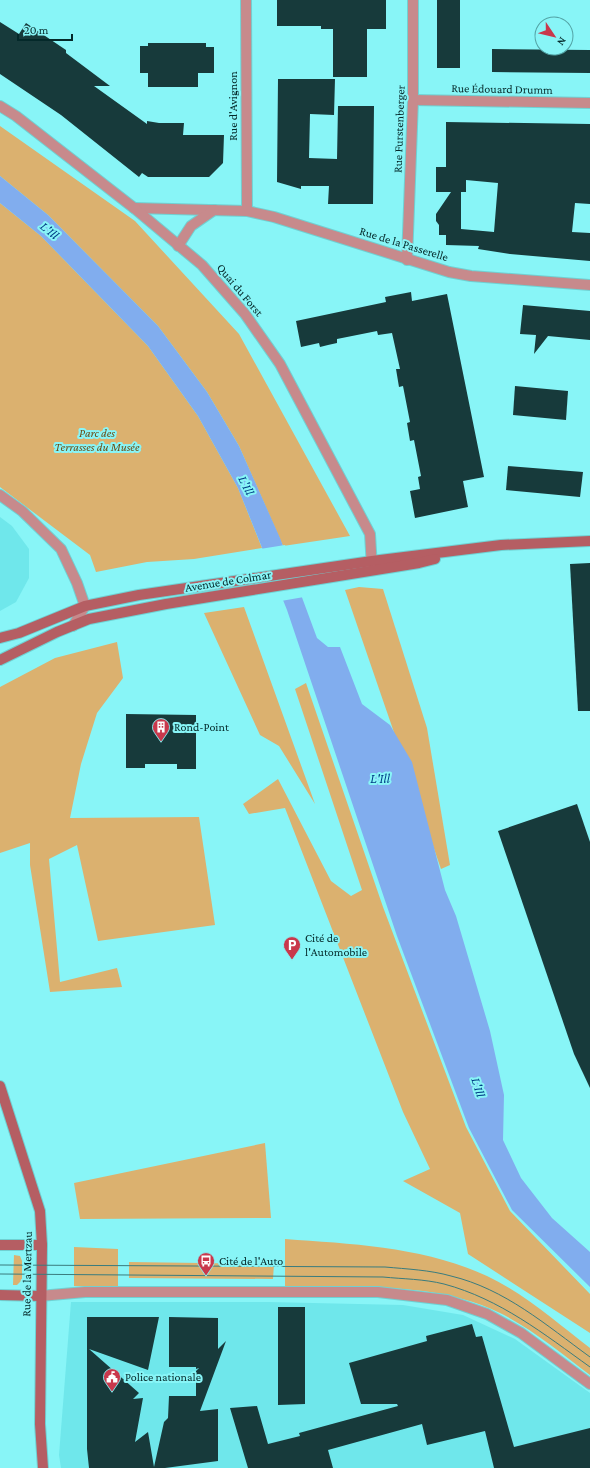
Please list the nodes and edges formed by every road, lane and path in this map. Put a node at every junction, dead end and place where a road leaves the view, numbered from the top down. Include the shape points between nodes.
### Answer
1 (246, 0) edge
2 (414, 0) edge
3 (413, 100) junction
4 (590, 102) edge
5 (0, 106) edge
6 (134, 208) junction
7 (214, 210) junction
8 (247, 211) junction
9 (178, 246) junction
10 (407, 260) junction
11 (590, 285) edge
12 (0, 495) edge
13 (590, 541) edge
14 (372, 566) junction
15 (355, 568) junction
16 (85, 606) junction
17 (73, 626) junction
18 (0, 638) edge
19 (0, 660) edge
20 (0, 1086) edge
21 (42, 1245) junction
22 (0, 1246) edge
23 (0, 1295) edge
24 (40, 1296) junction
25 (590, 1384) edge
26 (43, 1468) edge

1 - 8 street, Rue d'Avignon
2 - 3 street, Rue Furstenberger
3 - 4 street, Rue Édouard Drumm
3 - 10 street, Rue Furstenberger
5 - 6 street, Quai du Forst
6 - 7 street, Rue de la Passerelle
6 - 9 street, Quai du Forst
7 - 8 street, Rue de la Passerelle
7 - 9 street via 191,226
8 - 10 street, Rue de la Passerelle
9 - 14 street, Quai du Forst via 207,270 240,308 280,364 370,534
10 - 11 street, Rue de la Passerelle via 472,276
12 - 16 street via 22,511 61,549 78,583
13 - 14 main road, Avenue de Colmar via 501,545
14 - 15 main road, Avenue de Colmar
15 - 16 main road, Avenue de Colmar via 243,580 139,595
15 - 17 main road, Avenue de Colmar via 89,619
16 - 17 street
16 - 18 main road, Avenue de Colmar via 19,633
17 - 19 main road, Avenue de Colmar
20 - 21 main road, Rue de la Mertzau via 40,1211
21 - 22 main road
21 - 24 main road, Rue de la Mertzau
23 - 24 main road
24 - 25 street via 85,1292 378,1292 447,1300 487,1314 521,1333
24 - 26 main road, Rue de la Mertzau via 40,1424

